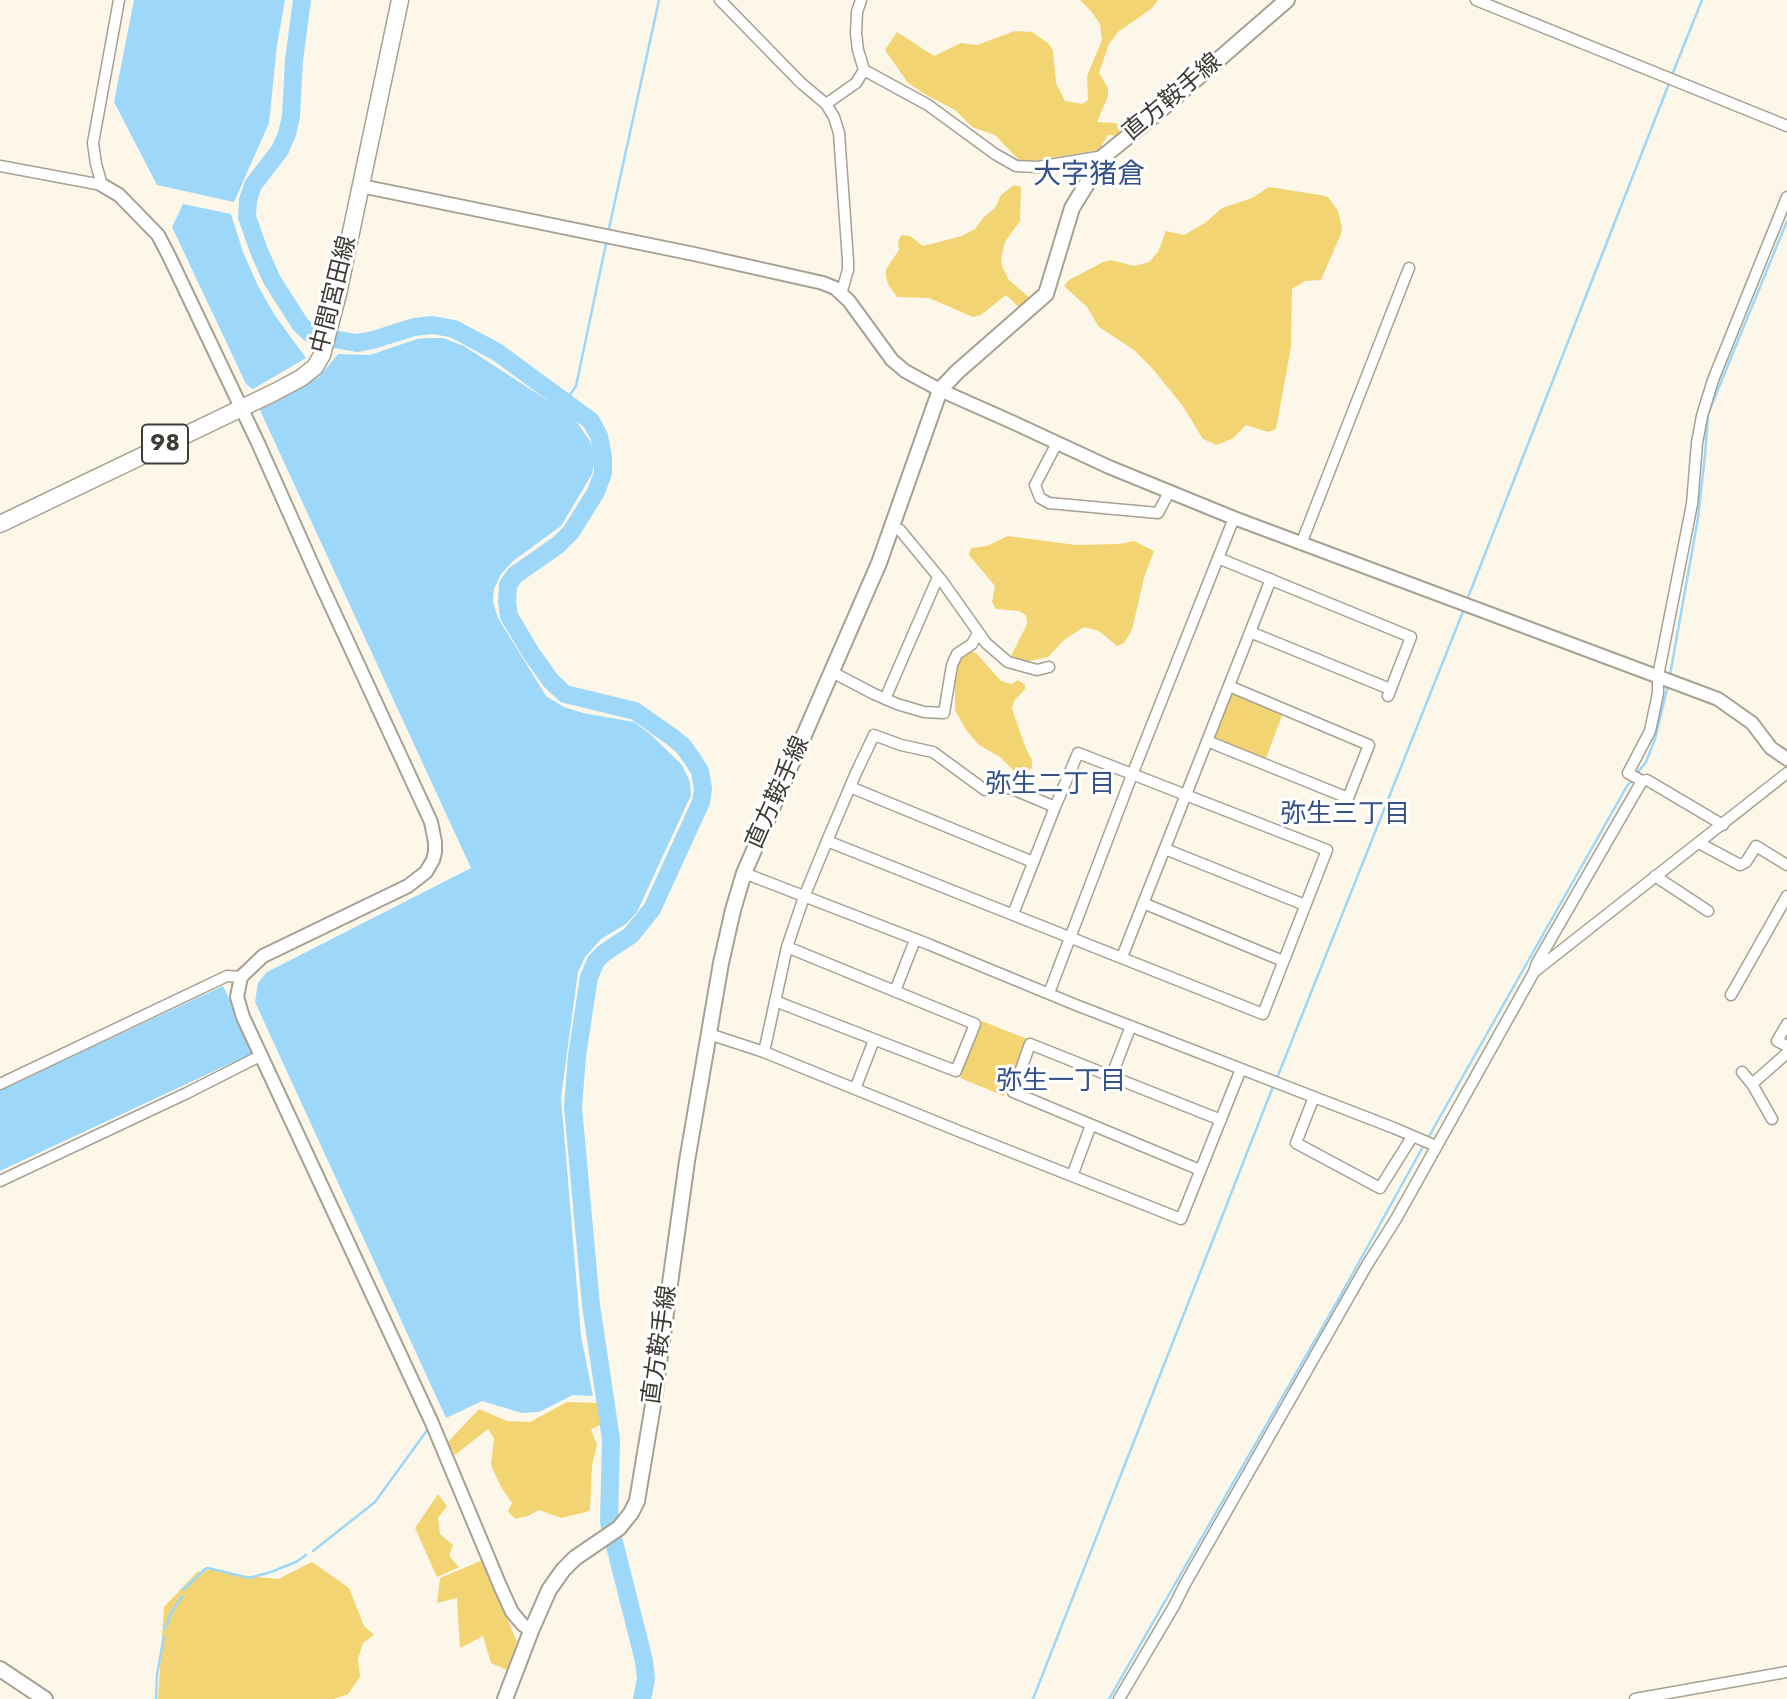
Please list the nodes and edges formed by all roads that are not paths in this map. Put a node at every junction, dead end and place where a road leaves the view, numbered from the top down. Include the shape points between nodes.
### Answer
1 (119, 0) edge
2 (400, 0) edge
3 (720, 0) edge
4 (861, 0) edge
5 (1287, 0) edge
6 (1476, 0) edge
7 (864, 70) junction
8 (826, 104) junction
9 (1787, 126) edge
10 (1104, 156) junction
11 (0, 166) edge
12 (102, 185) junction
13 (361, 186) junction
14 (1787, 197) edge
15 (1409, 268) dead end
16 (841, 294) junction
17 (940, 390) junction
18 (241, 409) junction
19 (1057, 443) junction
20 (1170, 492) junction
21 (1234, 518) junction
22 (0, 524) edge
23 (891, 528) junction
24 (1301, 544) junction
25 (1218, 558) junction
26 (938, 577) junction
27 (1271, 579) junction
28 (1250, 632) junction
29 (978, 633) junction
30 (1049, 667) dead end
31 (832, 672) junction
32 (1658, 677) junction
33 (1229, 686) junction
34 (885, 699) junction
35 (1207, 741) junction
36 (1787, 759) edge
37 (1787, 773) edge
38 (1132, 775) junction
39 (1642, 781) junction
40 (850, 787) junction
41 (1186, 796) junction
42 (1055, 807) junction
43 (1723, 825) junction
44 (827, 841) junction
45 (1699, 843) junction
46 (1165, 849) junction
47 (1033, 862) junction
48 (1787, 865) edge
49 (744, 873) junction
50 (1656, 876) junction
51 (1787, 896) edge
52 (804, 897) junction
53 (1143, 903) junction
54 (1305, 905) junction
55 (1709, 911) dead end
56 (1013, 914) junction
57 (1070, 937) junction
58 (915, 940) junction
59 (787, 947) junction
60 (1122, 957) junction
61 (1283, 961) junction
62 (1534, 972) junction
63 (241, 977) junction
64 (895, 991) junction
65 (1049, 993) junction
66 (1731, 996) dead end
67 (775, 1001) junction
68 (1787, 1024) edge
69 (1131, 1026) junction
70 (709, 1034) junction
71 (874, 1040) junction
72 (1787, 1046) edge
73 (764, 1052) junction
74 (1787, 1053) edge
75 (262, 1055) junction
76 (1241, 1069) junction
77 (1742, 1072) dead end
78 (1111, 1077) junction
79 (0, 1084) edge
80 (1752, 1084) junction
81 (855, 1089) junction
82 (1314, 1097) junction
83 (1772, 1119) dead end
84 (1221, 1120) junction
85 (1091, 1125) junction
86 (1412, 1137) junction
87 (1436, 1146) junction
88 (1200, 1170) junction
89 (1072, 1176) junction
90 (0, 1181) edge
91 (531, 1631) junction
92 (0, 1669) edge
93 (1787, 1672) edge
94 (45, 1699) edge
95 (505, 1699) edge
96 (1119, 1699) edge
97 (1635, 1699) edge

1 - 12 street via 93,143
2 - 13 main road, 中間宮田線 / 98
3 - 8 street
4 - 7 street via 856,33
5 - 10 main road, 直方鞍手線
6 - 9 street
7 - 8 street via 856,83
7 - 10 street via 928,105 1016,166
8 - 16 street via 839,134 848,270
10 - 17 main road, 直方鞍手線 via 1072,208 1046,294
11 - 12 street
12 - 18 street via 158,235
13 - 16 street via 823,283
13 - 18 main road, 中間宮田線 / 98 via 323,355 301,378
14 - 32 street via 1702,416 1692,505
15 - 24 street
16 - 17 street via 892,360
17 - 19 street
17 - 23 main road, 直方鞍手線
18 - 22 main road, 中間宮田線 / 98
18 - 63 street via 431,822 435,842 426,872 408,886 263,956
19 - 20 street
19 - 20 street via 1035,485 1040,498 1049,503 1158,513
20 - 21 street
21 - 24 street
21 - 25 street
23 - 26 street via 900,530
23 - 31 main road, 直方鞍手線
24 - 32 street
25 - 27 street
25 - 38 street
26 - 29 street
26 - 34 street
27 - 28 street
27 - 28 street via 1411,637 1389,693
28 - 33 street
29 - 30 street via 1008,662 1037,670
29 - 34 street via 952,664 944,713 924,712
31 - 34 street
31 - 49 main road, 直方鞍手線
32 - 36 street via 1718,699 1752,723 1771,748
32 - 39 street via 1650,731 1628,773
33 - 35 street
33 - 35 street via 1368,745 1348,797
35 - 41 street
37 - 43 street
38 - 41 street
38 - 42 street via 1078,753
38 - 57 street
39 - 43 street
39 - 62 street
40 - 42 street via 874,735 933,752 985,790 1010,788
40 - 44 street
40 - 47 street
41 - 46 street
41 - 54 street via 1327,850
42 - 47 street
43 - 45 street
44 - 52 street
44 - 56 street
45 - 48 street via 1740,864 1756,846
45 - 50 street
46 - 53 street
46 - 54 street
47 - 56 street
49 - 52 street
49 - 70 main road, 直方鞍手線
50 - 55 street
50 - 62 street
51 - 66 street
52 - 58 street
52 - 59 street
53 - 60 street
53 - 61 street
54 - 61 street
56 - 57 street
57 - 60 street
57 - 65 street
58 - 64 street
58 - 65 street
59 - 64 street
59 - 67 street
60 - 61 street via 1263,1014
62 - 87 street
63 - 75 street via 237,997
63 - 79 street via 227,976
64 - 71 street via 975,1024 957,1071
65 - 69 street
67 - 71 street
67 - 73 street
68 - 72 street via 1777,1041
69 - 76 street
69 - 78 street
70 - 73 street
70 - 91 main road, 直方鞍手線 via 637,1500 619,1528 563,1570
71 - 81 street
73 - 81 street
74 - 80 street
75 - 90 street
75 - 91 street via 432,1423 512,1612
76 - 82 street
76 - 84 street
77 - 80 street
78 - 84 street
78 - 85 street via 1030,1044 1013,1092
80 - 83 street
81 - 89 street
82 - 86 street
82 - 86 street via 1296,1143 1380,1188
84 - 88 street
85 - 88 street
85 - 89 street
86 - 87 street
87 - 96 street
88 - 89 street via 1181,1219
91 - 95 main road, 直方鞍手線
92 - 94 main road
93 - 97 street

